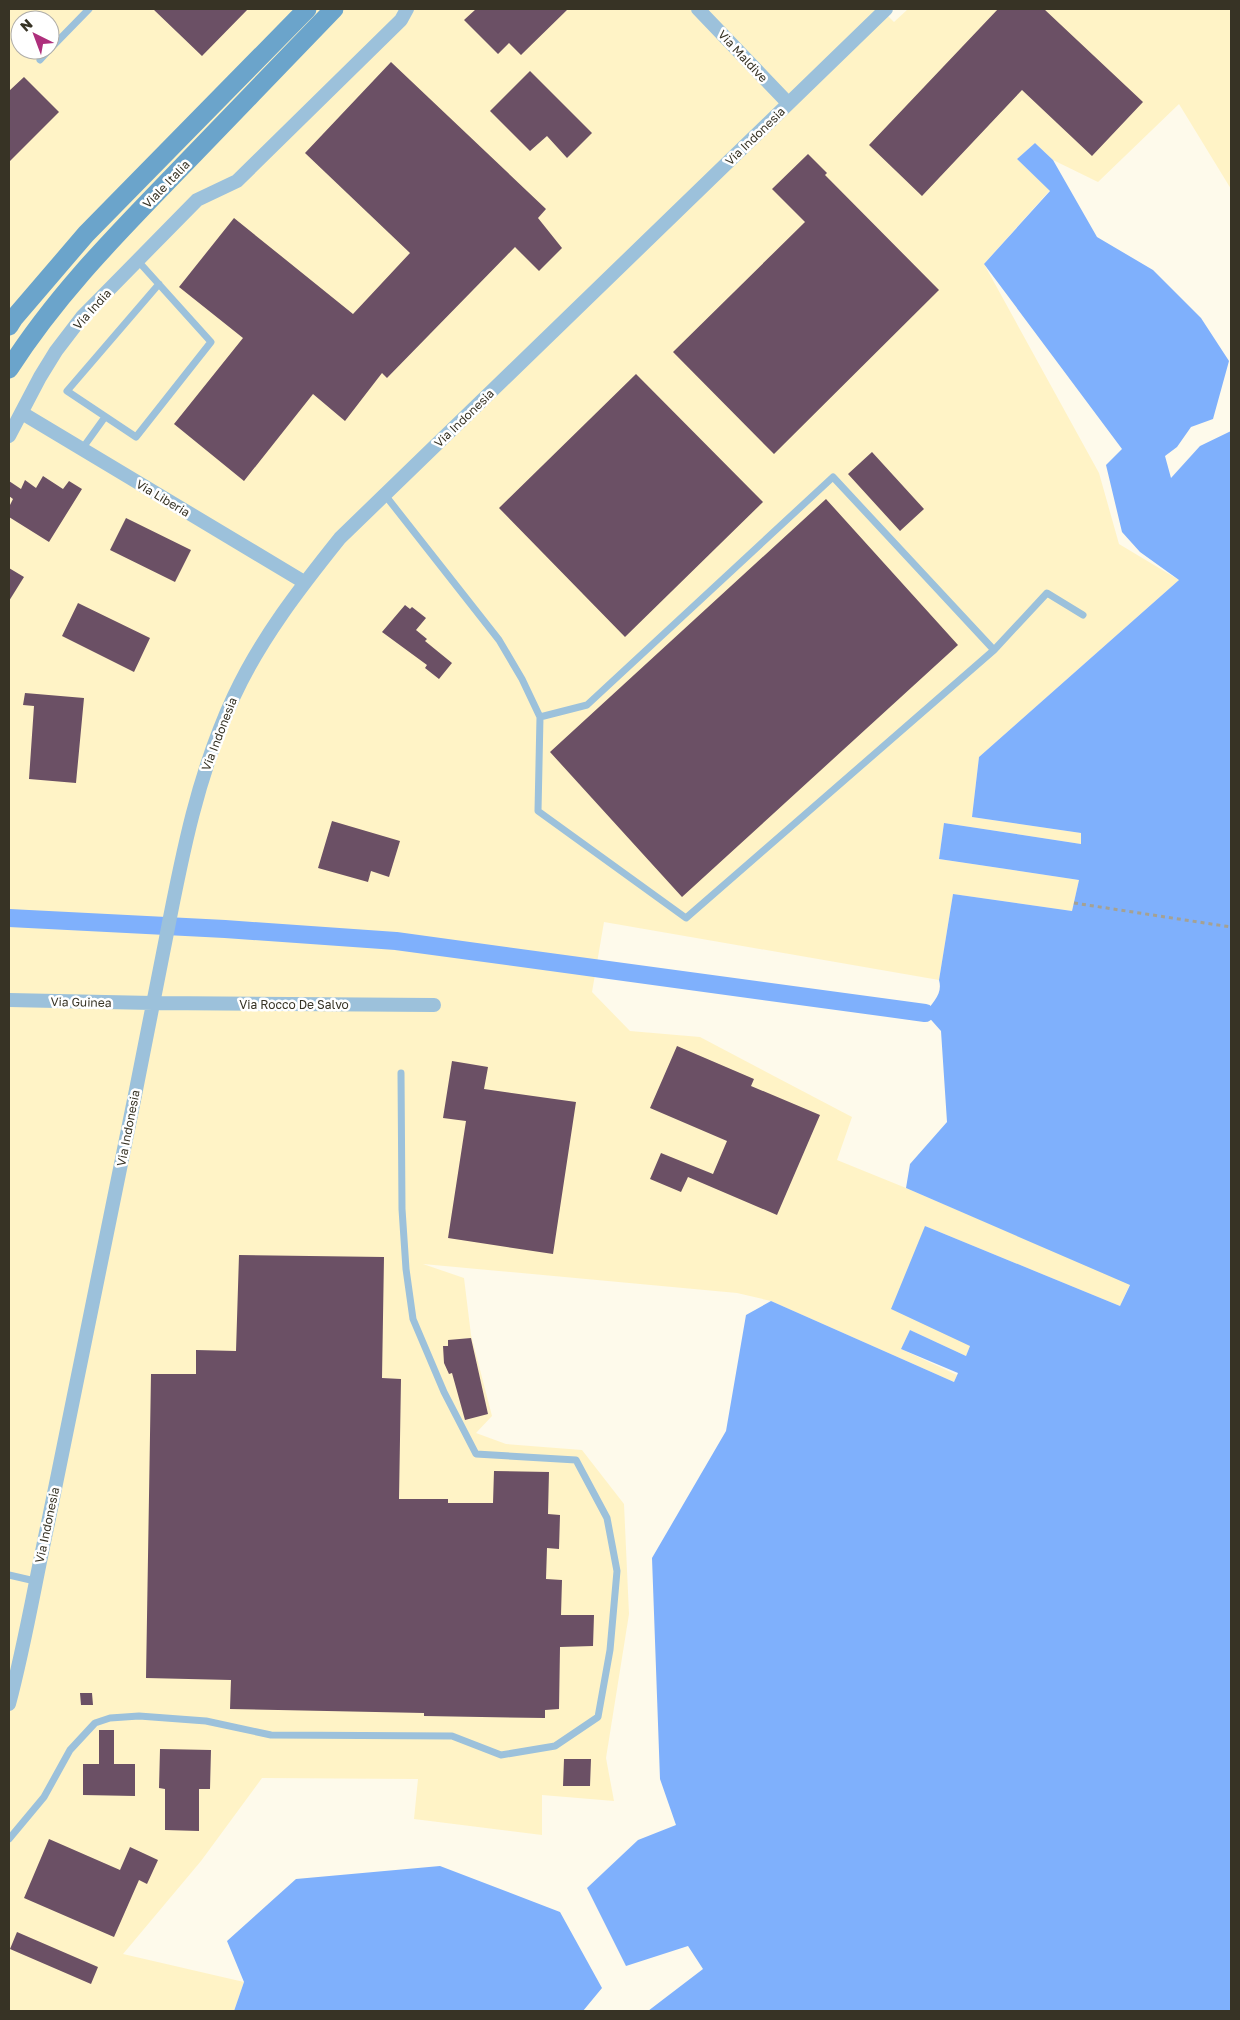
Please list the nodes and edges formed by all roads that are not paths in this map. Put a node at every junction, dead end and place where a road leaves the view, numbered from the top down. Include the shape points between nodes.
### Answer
1 (89, 9) edge
2 (307, 9) edge
3 (334, 9) edge
4 (406, 9) edge
5 (698, 9) edge
6 (886, 9) edge
7 (60, 39) edge
8 (788, 103) junction
9 (138, 260) junction
10 (159, 284) junction
11 (9, 326) edge
12 (9, 369) edge
13 (22, 413) junction
14 (105, 416) junction
15 (9, 436) edge
16 (82, 449) junction
17 (385, 495) junction
18 (304, 582) junction
19 (1083, 615) dead end
20 (994, 650) junction
21 (540, 717) junction
22 (9, 1000) edge
23 (153, 1003) junction
24 (434, 1005) dead end
25 (400, 1073) dead end
26 (9, 1575) edge
27 (35, 1581) junction
28 (9, 1704) edge
29 (9, 1839) edge

1 - 7 lane
2 - 11 main road, Viale Italia via 86,234
3 - 12 main road, Viale Italia via 98,254 45,317
4 - 9 street, Via India via 401,20 237,181 197,200
5 - 8 street, Via Maldive
6 - 8 street, Via Indonesia
8 - 17 street, Via Indonesia
9 - 10 lane
9 - 13 street, Via India via 82,317 52,358
10 - 14 lane via 67,391
10 - 14 lane via 211,342 136,437
13 - 15 street, Via India
13 - 16 street, Via Liberia
14 - 16 lane
16 - 18 street, Via Liberia
17 - 18 street, Via Indonesia via 340,538
17 - 21 lane via 499,640
18 - 23 street, Via Indonesia via 259,649 234,695 195,799
19 - 20 lane via 1047,593
20 - 21 lane via 833,478 587,705
20 - 21 lane via 686,918 538,811
22 - 23 street, Via Guinea
23 - 24 street, Via Rocco De Salvo
23 - 27 street, Via Indonesia
25 - 29 lane via 402,1209 407,1277 413,1319 444,1392 476,1454 576,1460 608,1518 617,1571 610,1650 598,1717 556,1746 501,1755 452,1736 271,1735 206,1721 139,1716 110,1718 95,1722 70,1750 44,1796
26 - 27 lane
27 - 28 street, Via Indonesia

